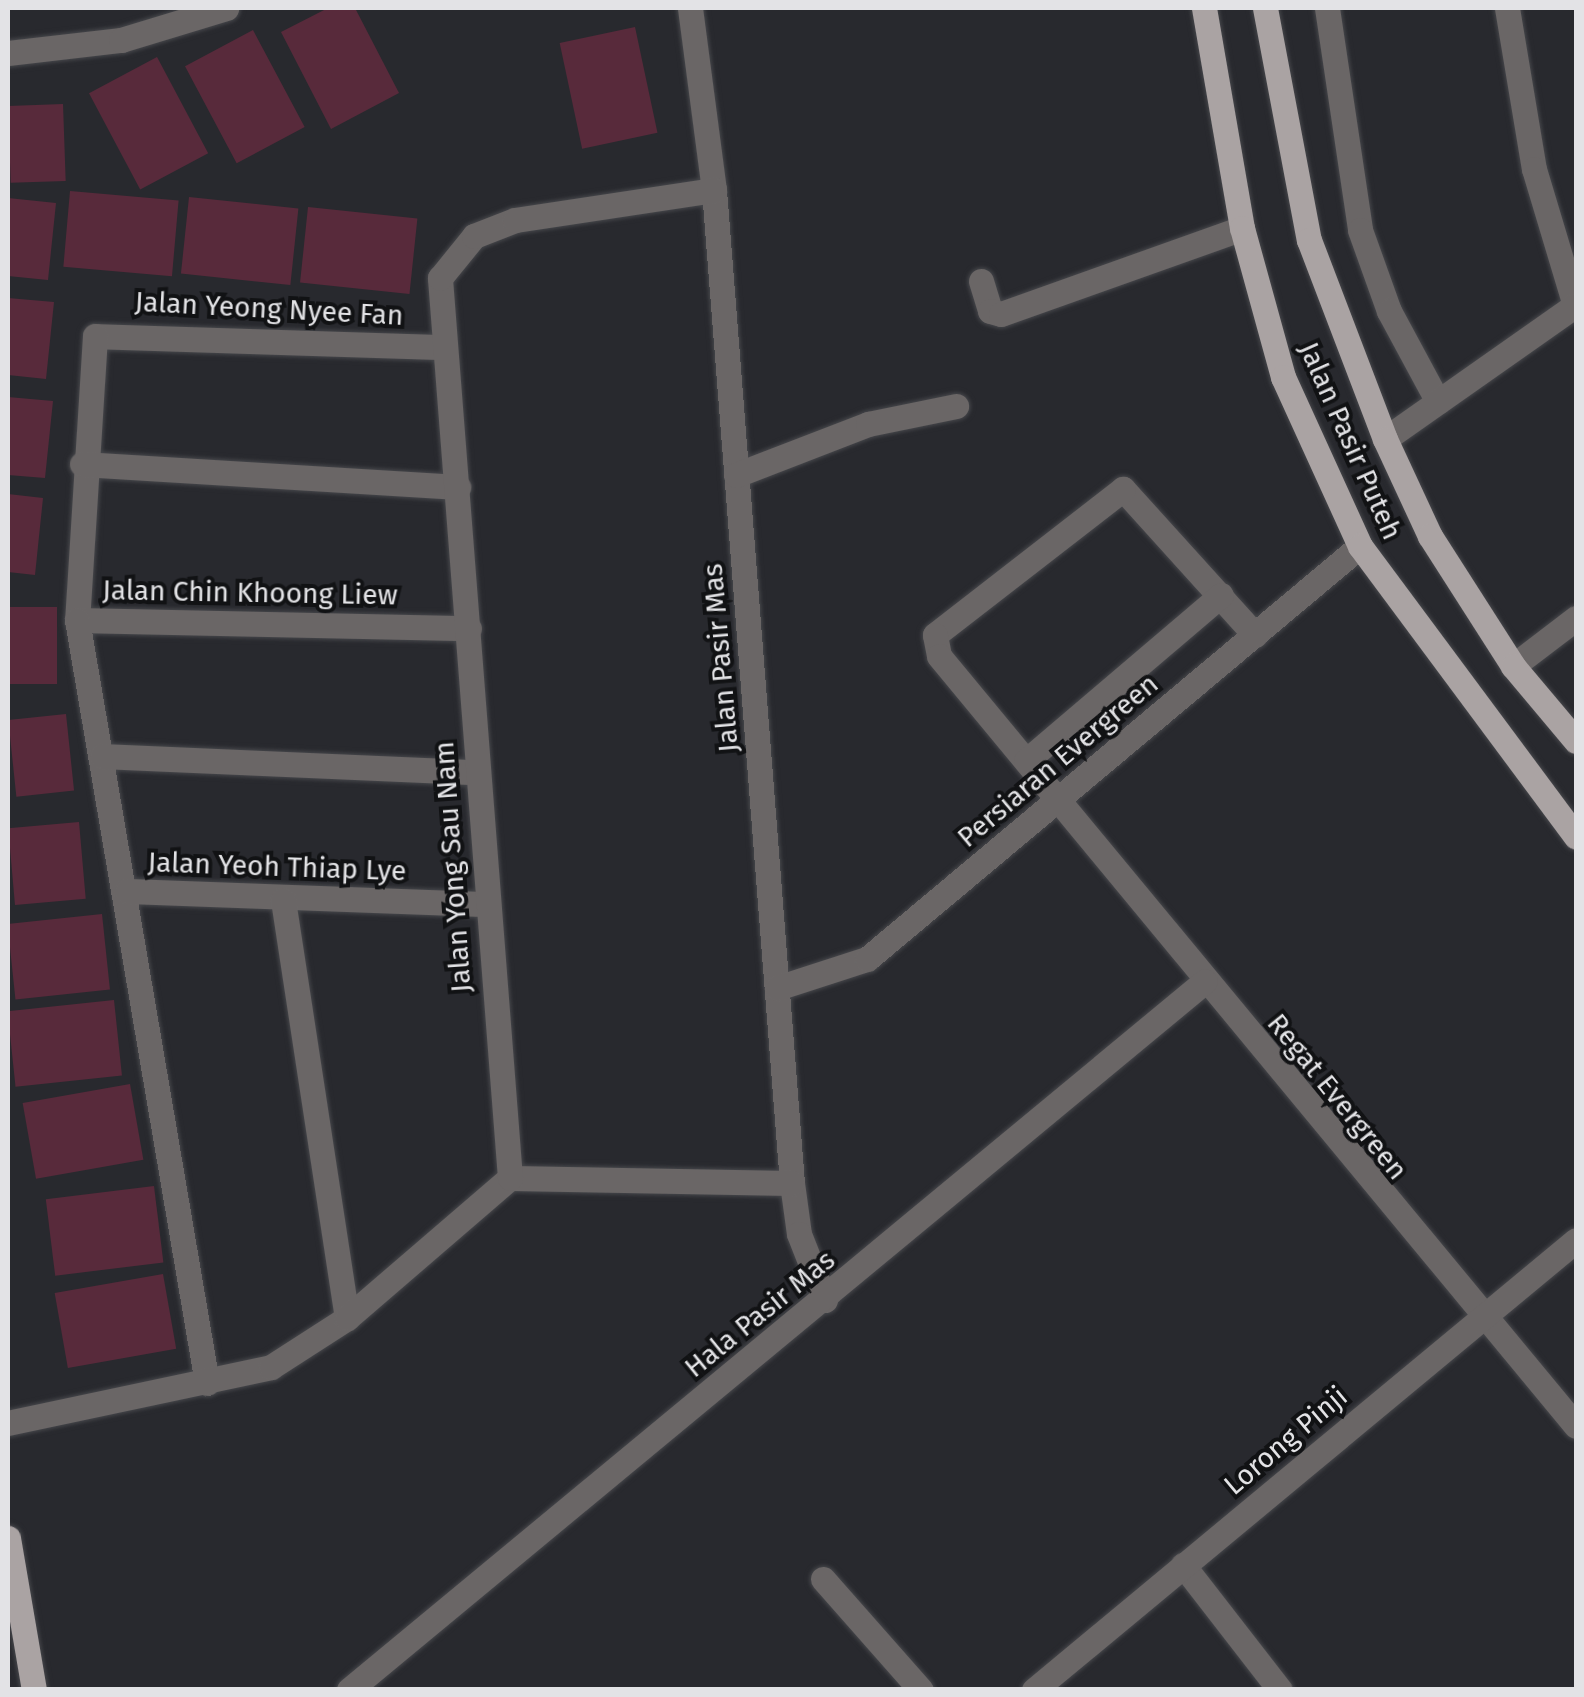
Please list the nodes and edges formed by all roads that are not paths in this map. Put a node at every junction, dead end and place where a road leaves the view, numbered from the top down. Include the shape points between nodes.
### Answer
1 (226, 8) edge
2 (690, 8) edge
3 (1204, 8) edge
4 (1265, 8) edge
5 (1327, 8) edge
6 (1507, 8) edge
7 (8, 53) edge
8 (714, 190) junction
9 (1242, 228) junction
10 (982, 281) dead end
11 (1576, 305) edge
12 (95, 336) joint
13 (442, 347) junction
14 (1438, 402) junction
15 (956, 406) dead end
16 (1385, 439) junction
17 (82, 464) junction
18 (736, 475) junction
19 (458, 487) junction
20 (1360, 546) junction
21 (1221, 596) junction
22 (1576, 618) edge
23 (77, 620) junction
24 (469, 628) junction
25 (1255, 635) junction
26 (1513, 666) junction
27 (1576, 742) edge
28 (102, 756) junction
29 (1026, 761) junction
30 (474, 772) junction
31 (1058, 800) junction
32 (1576, 838) edge
33 (126, 892) junction
34 (283, 900) junction
35 (484, 904) junction
36 (1205, 981) junction
37 (777, 988) junction
38 (510, 1178) junction
39 (792, 1183) junction
40 (1576, 1240) edge
41 (825, 1300) junction
42 (347, 1318) junction
43 (1480, 1320) junction
44 (207, 1383) junction
45 (8, 1423) edge
46 (1576, 1426) edge
47 (8, 1538) edge
48 (1183, 1565) junction
49 (823, 1579) dead end
50 (34, 1690) edge
51 (349, 1690) edge
52 (921, 1690) edge
53 (1034, 1690) edge
54 (1280, 1690) edge

1 - 7 street via 121,40
2 - 8 street, Jalan Pasir Mas
3 - 9 main road, Jalan Pasir Puteh
4 - 16 main road, Jalan Pasir Puteh via 1309,240
5 - 14 street via 1360,230 1389,311
6 - 11 street via 1534,169
8 - 13 street, Jalan Yong Sau Nam via 515,220 474,236 440,278
8 - 18 street, Jalan Pasir Mas
9 - 10 street via 1001,314 990,311
9 - 20 main road, Jalan Pasir Puteh via 1283,378
11 - 14 street
12 - 13 street, Jalan Yeong Nyee Fan
12 - 17 street, Jalan Chin Khoong Liew
13 - 19 street, Jalan Yong Sau Nam
14 - 16 street
15 - 18 street via 868,424
16 - 26 main road, Jalan Pasir Puteh via 1430,536
17 - 19 street
17 - 23 street, Jalan Chin Khoong Liew
18 - 37 street, Jalan Pasir Mas
19 - 24 street, Jalan Yong Sau Nam
20 - 25 street, Persiaran Evergreen
20 - 32 main road, Jalan Pasir Puteh
21 - 25 street
21 - 29 street
21 - 29 street, Regat Evergreen via 1123,489 1111,490 935,635 939,656
22 - 26 street
23 - 24 street, Jalan Chin Khoong Liew
23 - 28 street
24 - 30 street, Jalan Yong Sau Nam
25 - 31 street, Persiaran Evergreen
26 - 27 main road, Jalan Pasir Puteh
28 - 30 street
28 - 33 street
29 - 31 street, Regat Evergreen
30 - 35 street, Jalan Yong Sau Nam
31 - 36 street, Regat Evergreen
31 - 37 street, Persiaran Evergreen via 867,960
33 - 34 street, Jalan Yeoh Thiap Lye
33 - 44 street
34 - 35 street, Jalan Yeoh Thiap Lye
34 - 42 street
35 - 38 street, Jalan Yong Sau Nam
36 - 41 street, Hala Pasir Mas
36 - 43 street, Regat Evergreen
37 - 39 street, Jalan Pasir Mas
38 - 39 street
38 - 42 street
39 - 41 street, Jalan Pasir Mas via 799,1234
40 - 43 street, Lorong Pinji
41 - 51 street, Hala Pasir Mas
42 - 44 street via 271,1367
43 - 46 street, Regat Evergreen
43 - 48 street, Lorong Pinji
44 - 45 street
47 - 50 main road
48 - 53 street, Lorong Pinji
48 - 54 street
49 - 52 street

